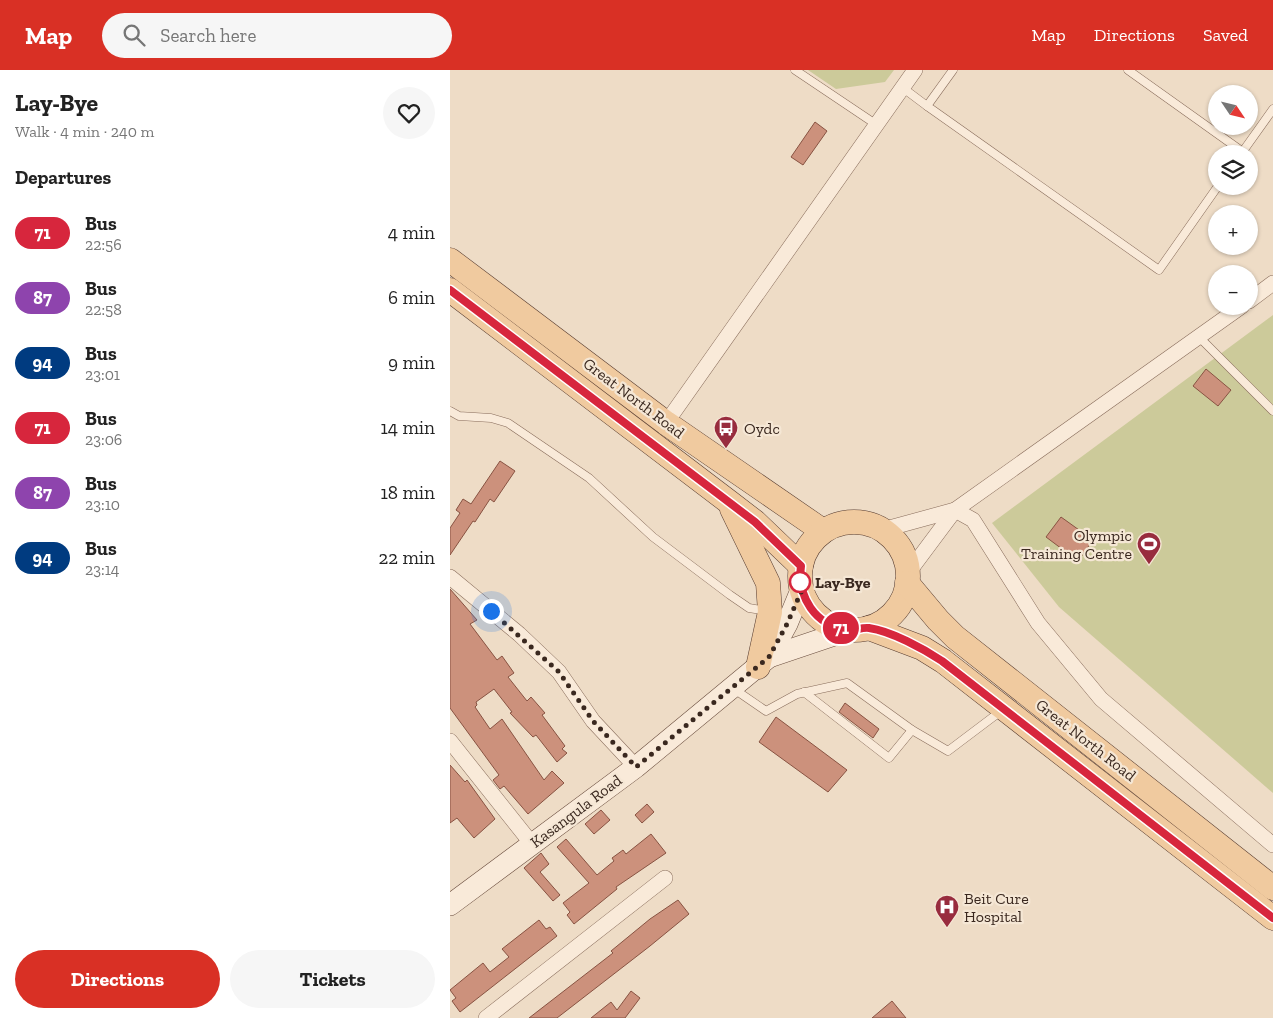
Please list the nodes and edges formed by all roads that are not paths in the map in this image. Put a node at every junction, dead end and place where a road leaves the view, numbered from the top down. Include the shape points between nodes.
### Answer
1 (795, 70) edge
2 (916, 70) edge
3 (953, 70) edge
4 (1128, 70) edge
5 (903, 88) junction
6 (928, 106) junction
7 (1273, 109) edge
8 (877, 126) junction
9 (1231, 145) edge
10 (1248, 145) edge
11 (1212, 195) edge
12 (450, 260) edge
13 (1273, 283) edge
14 (450, 290) edge
15 (1258, 294) edge
16 (1230, 315) edge
17 (1200, 338) junction
18 (450, 411) edge
19 (1273, 411) edge
20 (666, 423) junction
21 (729, 502) junction
22 (955, 510) junction
23 (882, 530) junction
24 (823, 532) junction
25 (801, 566) junction
26 (450, 577) edge
27 (908, 578) junction
28 (802, 590) junction
29 (770, 612) junction
30 (859, 629) junction
31 (763, 662) junction
32 (733, 687) junction
33 (804, 692) junction
34 (1005, 708) junction
35 (912, 730) junction
36 (450, 741) edge
37 (636, 767) junction
38 (532, 844) junction
39 (1273, 845) edge
40 (665, 878) dead end
41 (1273, 888) edge
42 (452, 900) edge
43 (1273, 918) edge
44 (486, 1018) edge

1 - 8 lane
2 - 5 street
3 - 6 lane
4 - 9 lane
5 - 6 lane
5 - 8 street
6 - 11 lane via 1159,270
7 - 10 lane
8 - 20 street
12 - 20 main road, Great North Road
13 - 15 street
14 - 21 main road, Great North Road
16 - 17 street
17 - 19 lane
17 - 22 street
18 - 29 lane via 459,416 491,418 508,423 588,478 653,537 730,595 749,608
20 - 24 main road, Great North Road
21 - 25 main road, Great North Road
21 - 29 main road via 768,583
22 - 23 street
22 - 27 street
22 - 39 street via 973,520 1038,623 1101,699
23 - 24 main road via 852,522
23 - 27 main road via 903,552
24 - 25 main road via 808,546
25 - 28 main road
26 - 37 street via 559,672 593,721
27 - 30 main road via 901,603 895,611 878,624
27 - 41 main road, Great North Road via 938,620 955,636
28 - 30 main road via 810,609 822,620
28 - 31 main road, Kasangula Road via 787,624
29 - 31 main road
30 - 31 main road, Kasangula Road
30 - 34 main road, Great North Road via 922,648
31 - 32 main road, Kasangula Road
32 - 33 lane via 766,711
32 - 37 main road, Kasangula Road
33 - 35 lane via 847,683
33 - 35 lane via 889,758
34 - 35 lane via 948,751
34 - 43 main road, Great North Road
36 - 38 street
37 - 38 main road, Kasangula Road
38 - 42 main road, Kasangula Road
40 - 44 street

